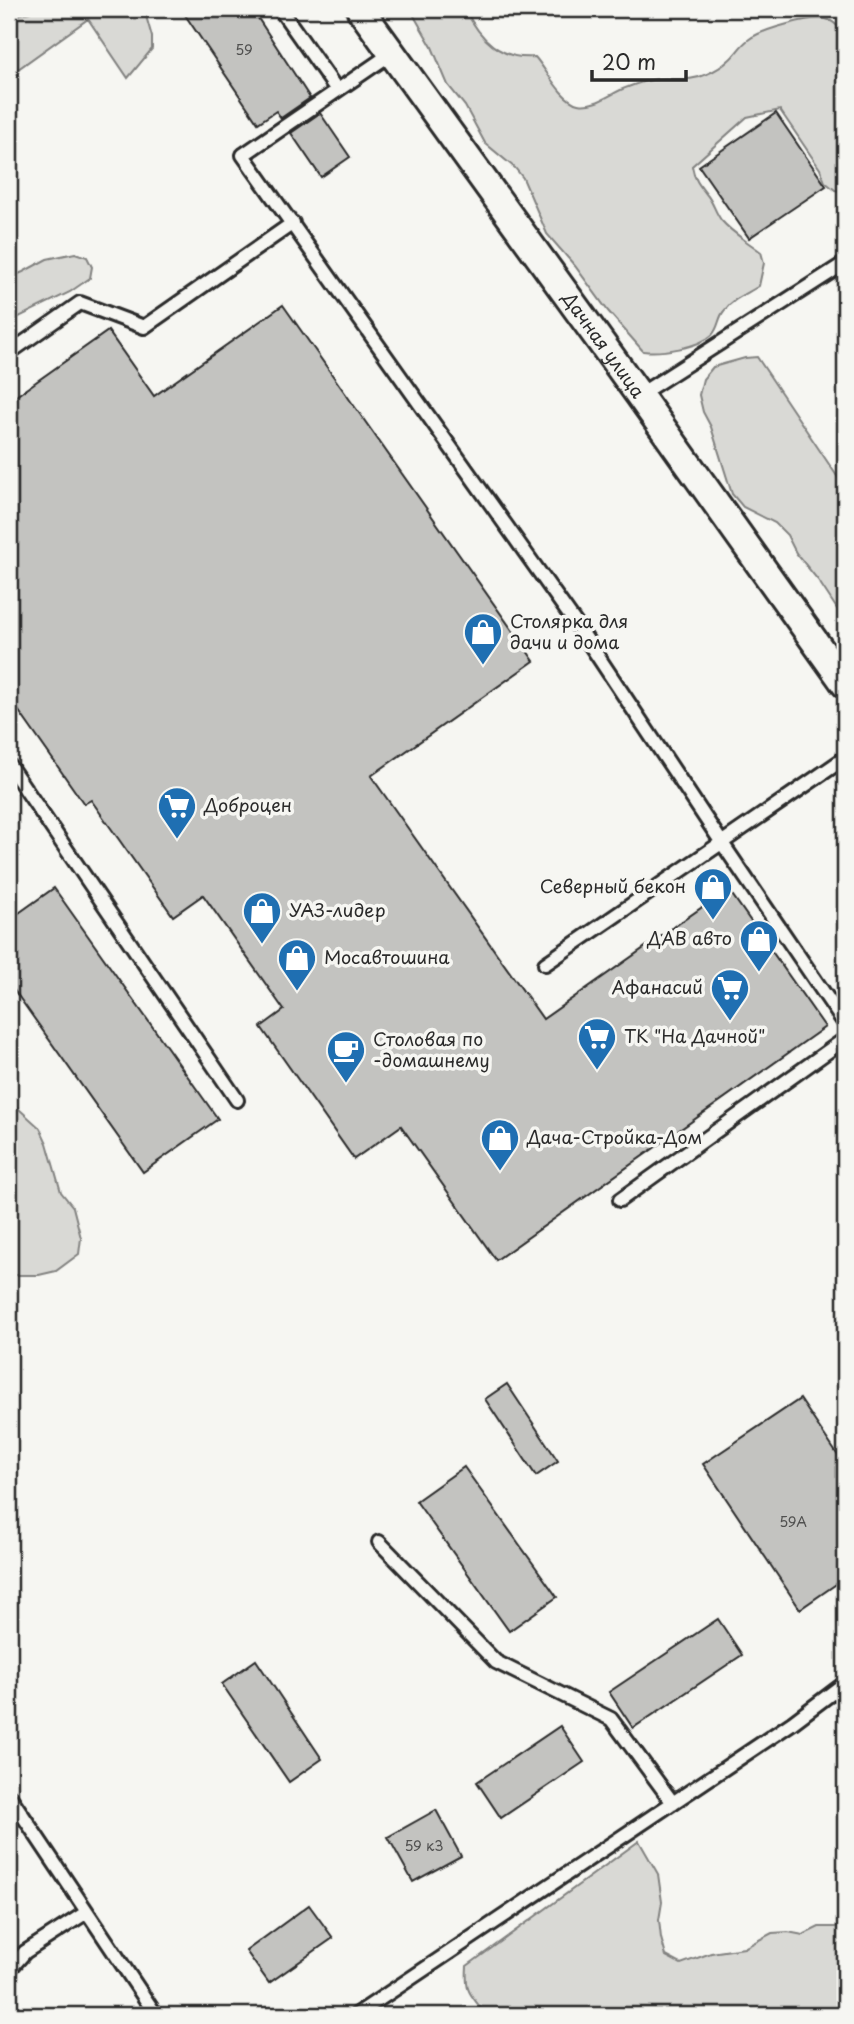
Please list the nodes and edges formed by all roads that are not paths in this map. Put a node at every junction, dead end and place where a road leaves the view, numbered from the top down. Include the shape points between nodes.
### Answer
1 (280, 9) edge
2 (360, 9) edge
3 (392, 53) junction
4 (337, 90) junction
5 (293, 223) junction
6 (845, 263) edge
7 (9, 353) edge
8 (639, 395) junction
9 (845, 684) edge
10 (845, 758) edge
11 (9, 765) edge
12 (722, 843) junction
13 (545, 964) dead end
14 (845, 1024) edge
15 (845, 1039) edge
16 (237, 1100) dead end
17 (620, 1200) dead end
18 (379, 1542) dead end
19 (845, 1682) edge
20 (9, 1795) edge
21 (673, 1802) junction
22 (87, 1912) junction
23 (9, 1970) edge
24 (156, 2015) edge
25 (356, 2015) edge

1 - 4 lane
2 - 3 street, Дачная улица
3 - 4 lane
3 - 8 street, Дачная улица
4 - 5 lane via 243,155
5 - 7 lane via 144,327 80,303
5 - 12 lane via 581,631
6 - 8 lane
8 - 9 street, Дачная улица
10 - 12 lane
11 - 16 lane
12 - 13 lane
12 - 14 lane
15 - 17 lane
18 - 21 lane via 496,1662 611,1719
19 - 21 lane
20 - 22 lane
21 - 25 lane
22 - 23 lane via 25,1952
22 - 24 lane

